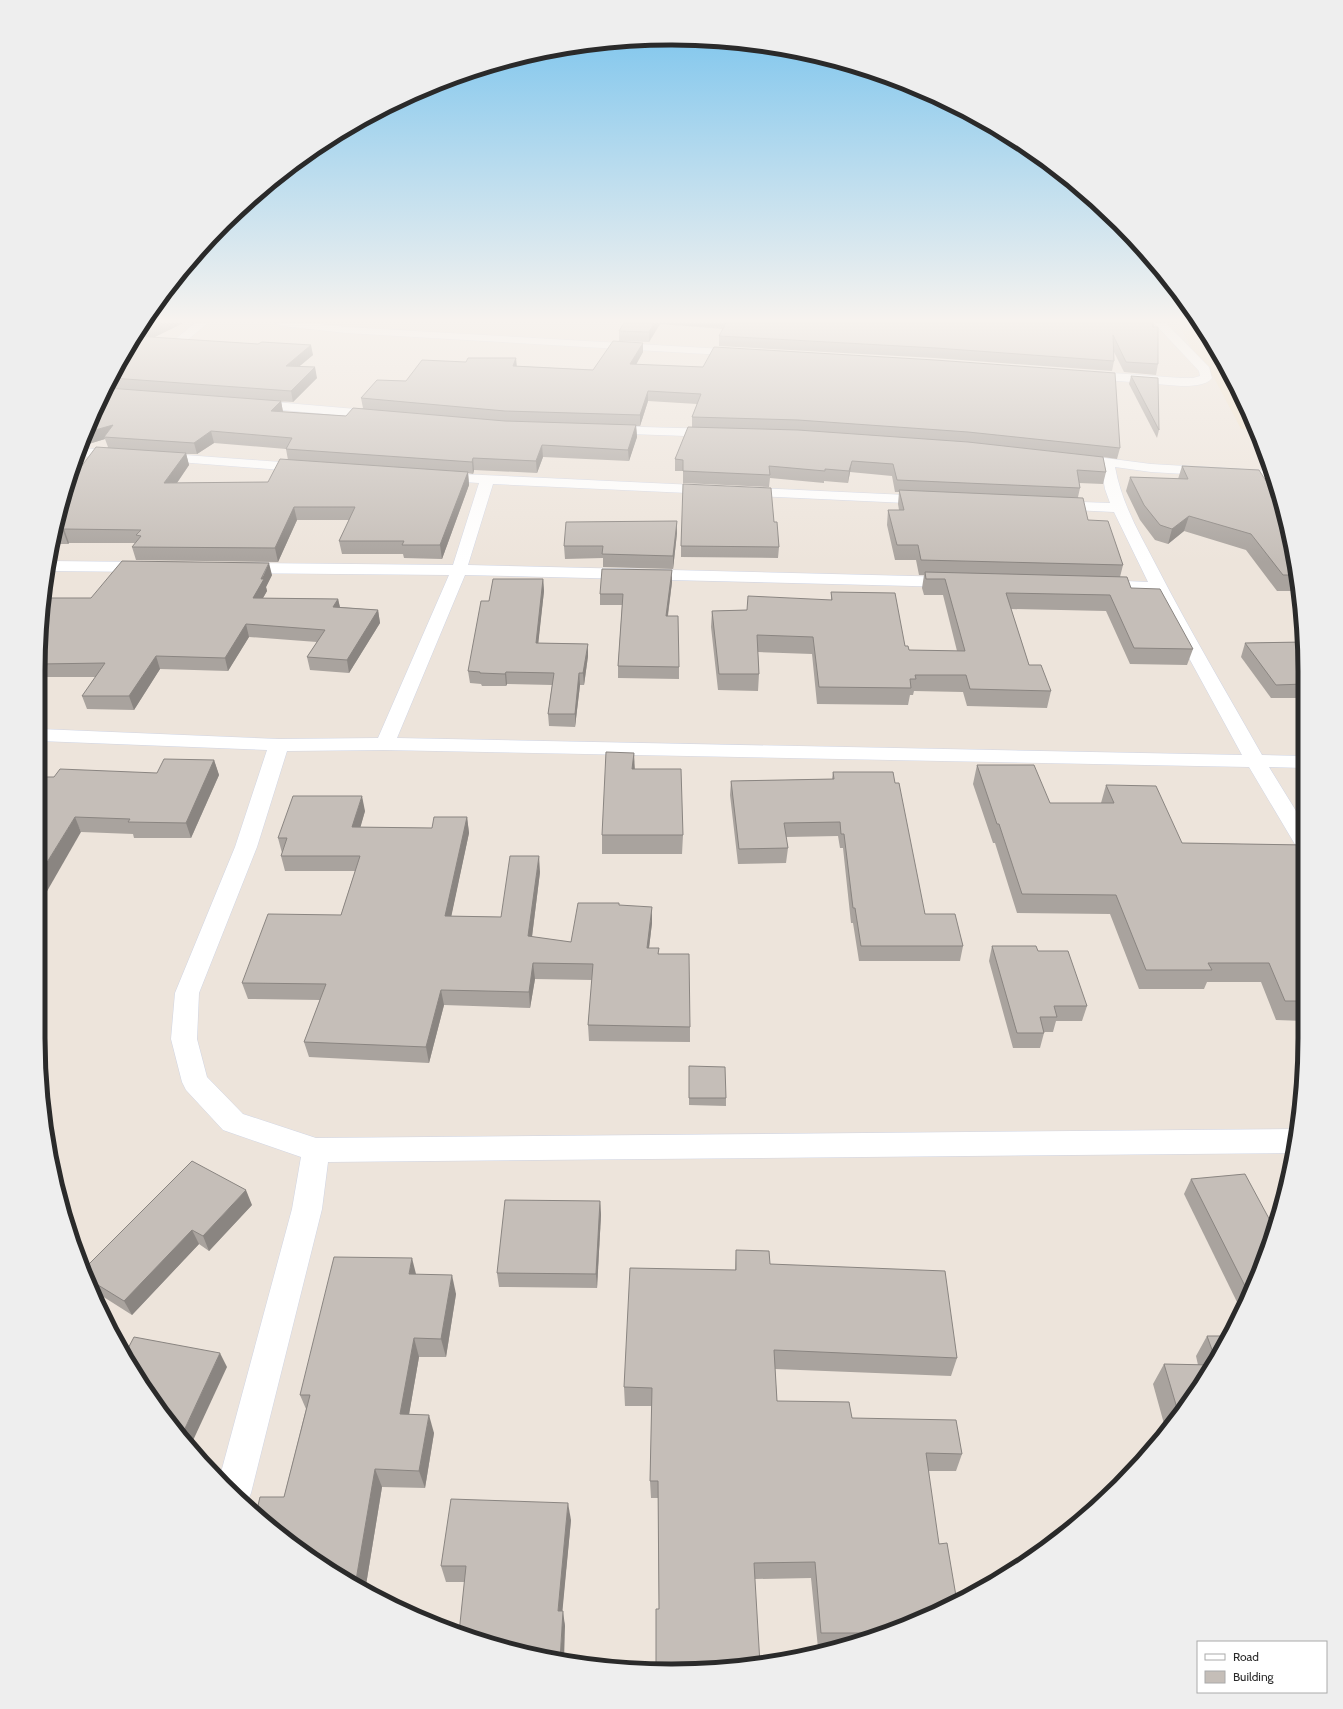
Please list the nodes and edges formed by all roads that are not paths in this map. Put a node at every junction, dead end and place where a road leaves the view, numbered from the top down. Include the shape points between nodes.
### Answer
1 (242, 403) edge
2 (390, 416) edge
3 (593, 429) edge
4 (726, 434) edge
5 (85, 452) edge
6 (1062, 457) edge
7 (1107, 463) junction
8 (322, 469) edge
9 (1266, 475) edge
10 (424, 476) edge
11 (487, 480) junction
12 (945, 500) edge
13 (1040, 504) edge
14 (1119, 508) junction
15 (54, 566) edge
16 (158, 567) edge
17 (230, 568) edge
18 (458, 570) junction
19 (968, 582) edge
20 (1088, 585) edge
21 (1159, 587) junction
22 (45, 735) edge
23 (385, 744) junction
24 (280, 745) junction
25 (1255, 761) junction
26 (1298, 762) edge
27 (1298, 831) edge
28 (1289, 1141) edge
29 (316, 1150) junction
30 (235, 1487) edge

1 - 2 street
3 - 4 street
5 - 8 street
6 - 7 street
7 - 9 street
7 - 14 street
10 - 11 street
11 - 12 street
11 - 18 street
13 - 14 street
14 - 21 street
15 - 16 street
17 - 18 street
18 - 19 street
18 - 23 street
20 - 21 street
21 - 25 street
22 - 24 street
23 - 24 street
23 - 25 street
24 - 29 street via 246,847 187,993 184,1039 196,1082 233,1122
25 - 26 street
25 - 27 street
28 - 29 street
29 - 30 street via 307,1209

